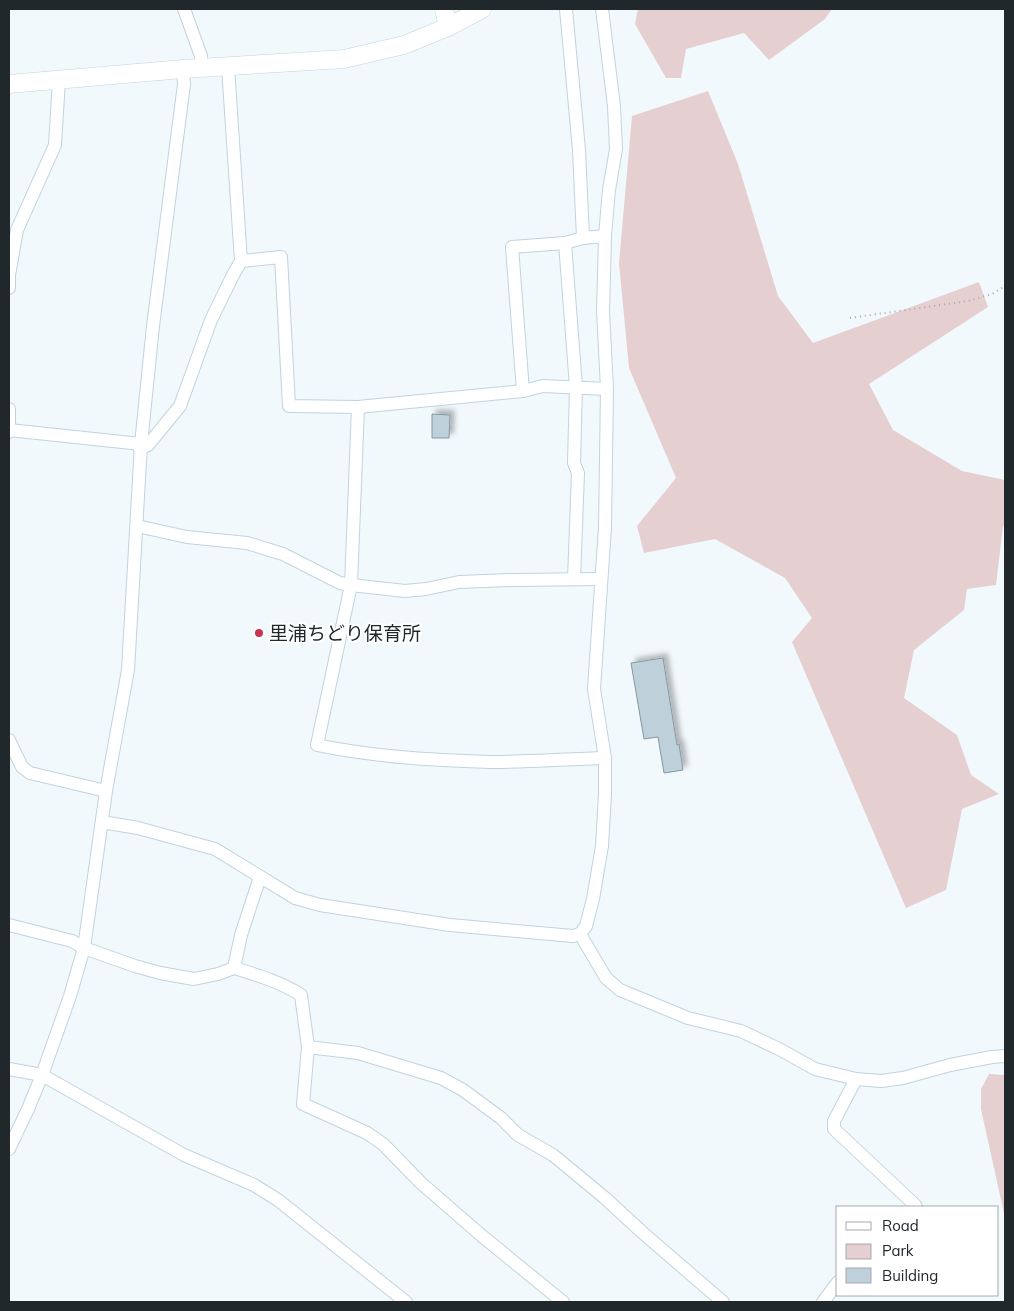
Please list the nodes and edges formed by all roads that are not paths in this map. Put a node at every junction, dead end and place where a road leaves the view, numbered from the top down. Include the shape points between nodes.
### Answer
1 (184, 9) edge
2 (444, 9) edge
3 (482, 9) edge
4 (566, 9) edge
5 (602, 9) edge
6 (448, 27) junction
7 (228, 67) junction
8 (202, 68) junction
9 (183, 69) junction
10 (59, 80) junction
11 (9, 84) edge
12 (605, 236) junction
13 (583, 238) junction
14 (564, 243) junction
15 (241, 261) junction
16 (9, 288) edge
17 (576, 387) junction
18 (607, 389) junction
19 (523, 391) junction
20 (358, 407) junction
21 (9, 409) edge
22 (9, 431) edge
23 (141, 446) junction
24 (137, 526) junction
25 (574, 579) junction
26 (602, 579) junction
27 (351, 585) junction
28 (9, 740) edge
29 (605, 758) junction
30 (106, 790) junction
31 (102, 822) junction
32 (260, 877) junction
33 (9, 924) edge
34 (580, 934) junction
35 (84, 948) junction
36 (234, 968) junction
37 (308, 1047) junction
38 (1005, 1056) edge
39 (9, 1069) edge
40 (42, 1076) junction
41 (856, 1079) junction
42 (9, 1149) edge
43 (916, 1206) edge
44 (836, 1285) edge
45 (406, 1302) edge
46 (563, 1302) edge
47 (723, 1302) edge
48 (823, 1302) edge

1 - 8 street
2 - 6 street
3 - 6 street
4 - 13 street via 579,150
5 - 12 street via 616,149
6 - 7 street via 404,45 344,59
7 - 8 street
7 - 15 street
8 - 9 street
9 - 10 street
9 - 23 street via 184,84
10 - 11 street
10 - 16 street via 55,145 18,230
12 - 13 street
12 - 18 street via 603,311
13 - 14 street
14 - 17 street
14 - 19 street via 512,247
15 - 20 street via 280,257 289,406
15 - 23 street via 211,320 180,406 148,445
17 - 18 street
17 - 19 street via 543,386
17 - 25 street via 574,463 578,473
18 - 26 street
19 - 20 street
20 - 27 street
21 - 22 street
22 - 23 street
23 - 24 street
24 - 27 street via 187,537 247,543 283,554 340,583
24 - 30 street via 128,670
25 - 26 street
25 - 27 street via 459,582 405,590
26 - 29 street via 594,688
27 - 29 street via 317,745 404,758 492,762
28 - 30 street via 22,767 30,773
29 - 34 street via 602,846 593,899 586,926
30 - 31 street
31 - 32 street via 138,828 215,849
31 - 35 street
32 - 34 street via 295,898 336,908 450,925 572,936
32 - 36 street
33 - 35 street via 72,941
34 - 41 street via 606,978 620,990 688,1018 741,1031 815,1068
35 - 36 street via 134,966 194,979
35 - 40 street
36 - 37 street via 301,995
37 - 46 street via 303,1104 367,1133 383,1144 421,1183
37 - 47 street via 358,1053 441,1078 463,1090 518,1135 553,1155
38 - 41 street via 903,1078 881,1081
39 - 40 street
40 - 42 street
40 - 45 street via 184,1154 278,1200
41 - 43 street via 834,1121 834,1129
44 - 48 street

